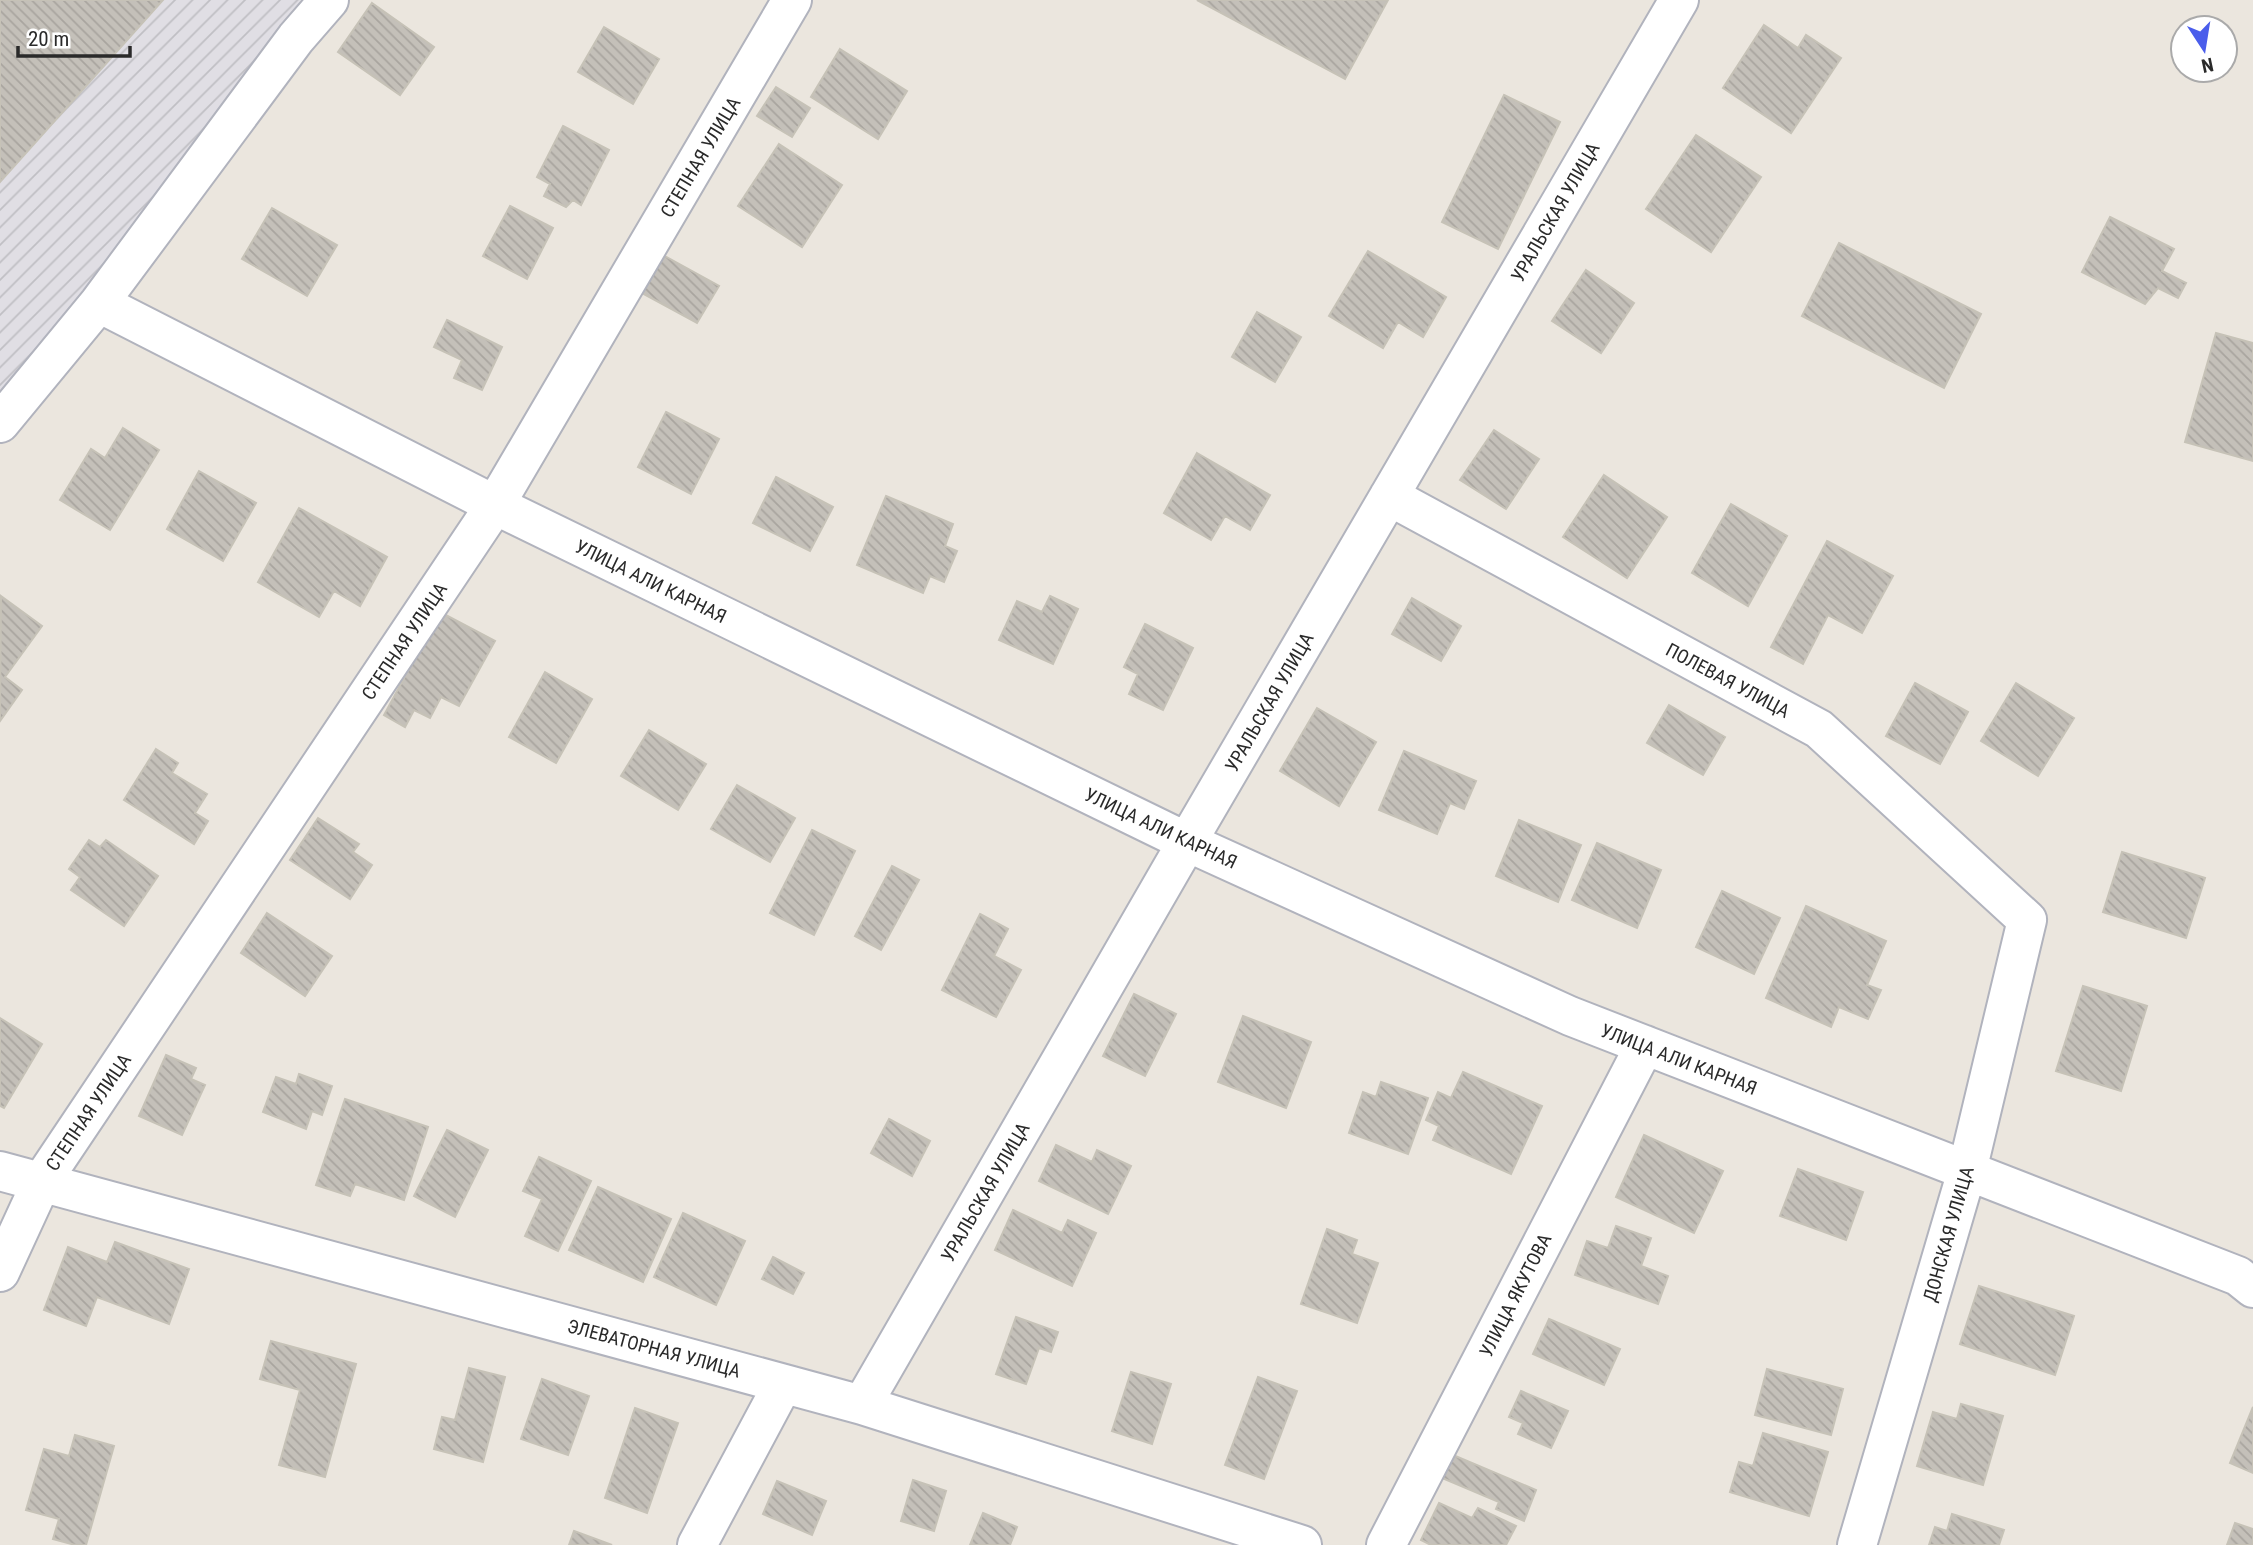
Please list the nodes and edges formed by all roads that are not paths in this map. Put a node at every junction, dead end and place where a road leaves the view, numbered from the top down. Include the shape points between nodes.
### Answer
1 (329, 0) edge
2 (792, 0) edge
3 (1679, 0) edge
4 (99, 303) junction
5 (0, 423) edge
6 (1389, 496) junction
7 (495, 505) junction
8 (1187, 842) junction
9 (2027, 920) joint
10 (1645, 1045) junction
11 (0, 1171) edge
12 (1967, 1171) junction
13 (42, 1181) junction
14 (0, 1272) edge
15 (2253, 1288) edge
16 (783, 1384) junction
17 (862, 1405) junction
18 (697, 1545) edge
19 (1302, 1545) edge
20 (1385, 1545) edge
21 (1857, 1545) edge

1 - 4 street
2 - 7 street, СТЕПНАЯ УЛИЦА
3 - 6 street, УРАЛЬСКАЯ УЛИЦА
4 - 5 street
4 - 7 street, УЛИЦА АЛИ КАРНАЯ
6 - 8 street, УРАЛЬСКАЯ УЛИЦА
6 - 9 street, ПОЛЕВАЯ УЛИЦА via 1819,729
7 - 8 street, УЛИЦА АЛИ КАРНАЯ
7 - 13 street, СТЕПНАЯ УЛИЦА
8 - 10 street, УЛИЦА АЛИ КАРНАЯ via 1570,1016
8 - 17 street, УРАЛЬСКАЯ УЛИЦА
9 - 12 street, ДОНСКАЯ УЛИЦА
10 - 12 street, УЛИЦА АЛИ КАРНАЯ
10 - 20 street, УЛИЦА ЯКУТОВА
11 - 13 street, ЭЛЕВАТОРНАЯ УЛИЦА
12 - 15 street, УЛИЦА АЛИ КАРНАЯ via 2238,1276
12 - 21 street, ДОНСКАЯ УЛИЦА
13 - 14 street, СТЕПНАЯ УЛИЦА
13 - 16 street, ЭЛЕВАТОРНАЯ УЛИЦА
16 - 17 street, ЭЛЕВАТОРНАЯ УЛИЦА
16 - 18 street
17 - 19 street, ЭЛЕВАТОРНАЯ УЛИЦА

